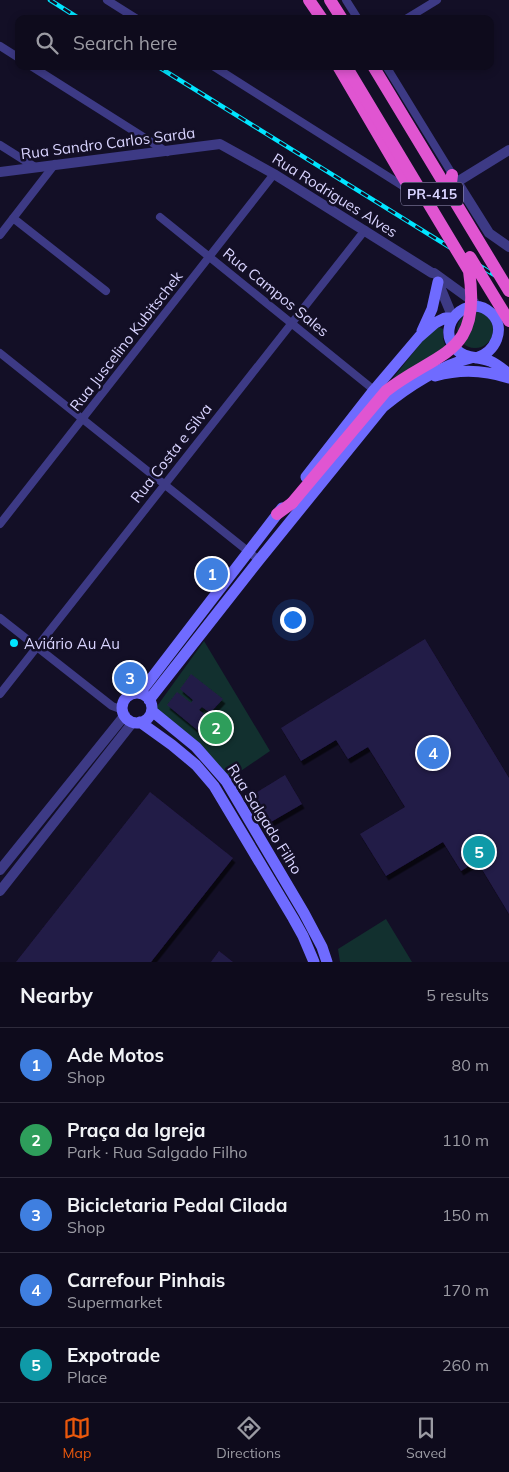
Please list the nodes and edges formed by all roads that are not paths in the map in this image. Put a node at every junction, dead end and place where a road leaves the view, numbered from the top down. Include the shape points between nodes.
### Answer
1 (109, 0) edge
2 (307, 0) edge
3 (330, 0) edge
4 (340, 0) edge
5 (346, 0) edge
6 (437, 0) edge
7 (131, 15) edge
8 (314, 15) edge
9 (319, 15) edge
10 (339, 15) edge
11 (347, 15) edge
12 (355, 15) edge
13 (413, 15) edge
14 (0, 46) edge
15 (15, 55) edge
16 (37, 70) edge
17 (219, 70) edge
18 (340, 70) edge
19 (348, 70) edge
20 (357, 70) edge
21 (375, 70) edge
22 (388, 70) edge
23 (220, 144) joint
24 (0, 145) edge
25 (509, 150) edge
26 (167, 152) junction
27 (55, 164) junction
28 (35, 167) junction
29 (0, 172) edge
30 (274, 174) junction
31 (454, 178) junction
32 (160, 217) dead end
33 (13, 218) junction
34 (365, 230) junction
35 (0, 235) edge
36 (509, 247) edge
37 (209, 256) junction
38 (435, 276) junction
39 (106, 291) dead end
40 (509, 291) edge
41 (479, 306) junction
42 (494, 316) junction
43 (453, 318) junction
44 (292, 323) junction
45 (509, 323) edge
46 (419, 336) junction
47 (0, 353) edge
48 (474, 358) junction
49 (509, 374) edge
50 (509, 378) edge
51 (424, 379) junction
52 (374, 390) junction
53 (83, 419) junction
54 (164, 484) junction
55 (277, 514) junction
56 (0, 524) edge
57 (248, 552) junction
58 (259, 560) junction
59 (0, 618) edge
60 (37, 647) junction
61 (0, 694) edge
62 (147, 701) junction
63 (130, 717) junction
64 (216, 768) junction
65 (206, 776) junction
66 (255, 828) junction
67 (244, 834) junction
68 (0, 870) edge
69 (1, 886) edge
70 (314, 962) edge
71 (327, 962) edge

1 - 7 street
2 - 8 highway
2 - 9 highway
3 - 10 highway
4 - 11 highway
5 - 12 street
6 - 13 street
14 - 15 street
16 - 26 street
17 - 31 street via 410,191 435,195
18 - 31 highway via 410,189 433,194
19 - 55 highway, bridge via 470,271 472,310 466,329 456,344 440,358 386,391 292,503
20 - 45 highway, PR-415, bridge
21 - 40 highway, PR-415, bridge
22 - 31 street
23 - 26 street, Rua Sandro Carlos Sarda
23 - 30 street, Rua Rodrigues Alves
24 - 28 street
25 - 31 street
26 - 27 street, Rua Sandro Carlos Sarda
27 - 28 street, Rua Sandro Carlos Sarda
27 - 33 street
28 - 29 street, Rua Sandro Carlos Sarda
30 - 34 street, Rua Rodrigues Alves
30 - 37 street, Rua Juscelino Kubitschek
31 - 36 street via 489,233
32 - 37 street, Rua Campos Sales
33 - 35 street
33 - 39 street
34 - 38 street, Rua Rodrigues Alves
34 - 44 street, Rua Costa e Silva
37 - 44 street, Rua Campos Sales
37 - 53 street, Rua Juscelino Kubitschek
38 - 41 street, Rua Rodrigues Alves
38 - 43 street
38 - 46 main road via 432,309
41 - 42 main road
41 - 43 main road via 461,309
42 - 45 main road
42 - 48 main road via 498,337 484,356
43 - 46 main road via 435,323
43 - 48 main road via 448,333 452,344 459,352
44 - 52 street, Rua Campos Sales
44 - 54 street, Rua Costa e Silva
46 - 52 main road
47 - 53 street
48 - 49 main road via 491,362
48 - 51 main road via 442,368
50 - 51 main road via 475,372
51 - 58 main road via 383,407
52 - 55 main road
53 - 54 street
53 - 56 street, Rua Juscelino Kubitschek
54 - 57 street
54 - 60 street, Rua Costa e Silva
55 - 57 main road
57 - 58 street
57 - 62 main road
58 - 62 main road
59 - 60 street
60 - 61 street, Rua Costa e Silva
60 - 63 street
62 - 63 main road via 146,720
62 - 63 main road via 133,694 127,697 123,704
62 - 64 main road, Rua Salgado Filho
63 - 65 main road, Rua Salgado Filho via 172,745
63 - 68 street
63 - 69 street
64 - 65 main road
64 - 66 main road, Rua Salgado Filho
65 - 67 main road, Rua Salgado Filho
66 - 67 main road
66 - 71 main road, Rua Salgado Filho via 314,930
67 - 70 main road, Rua Salgado Filho via 303,936

